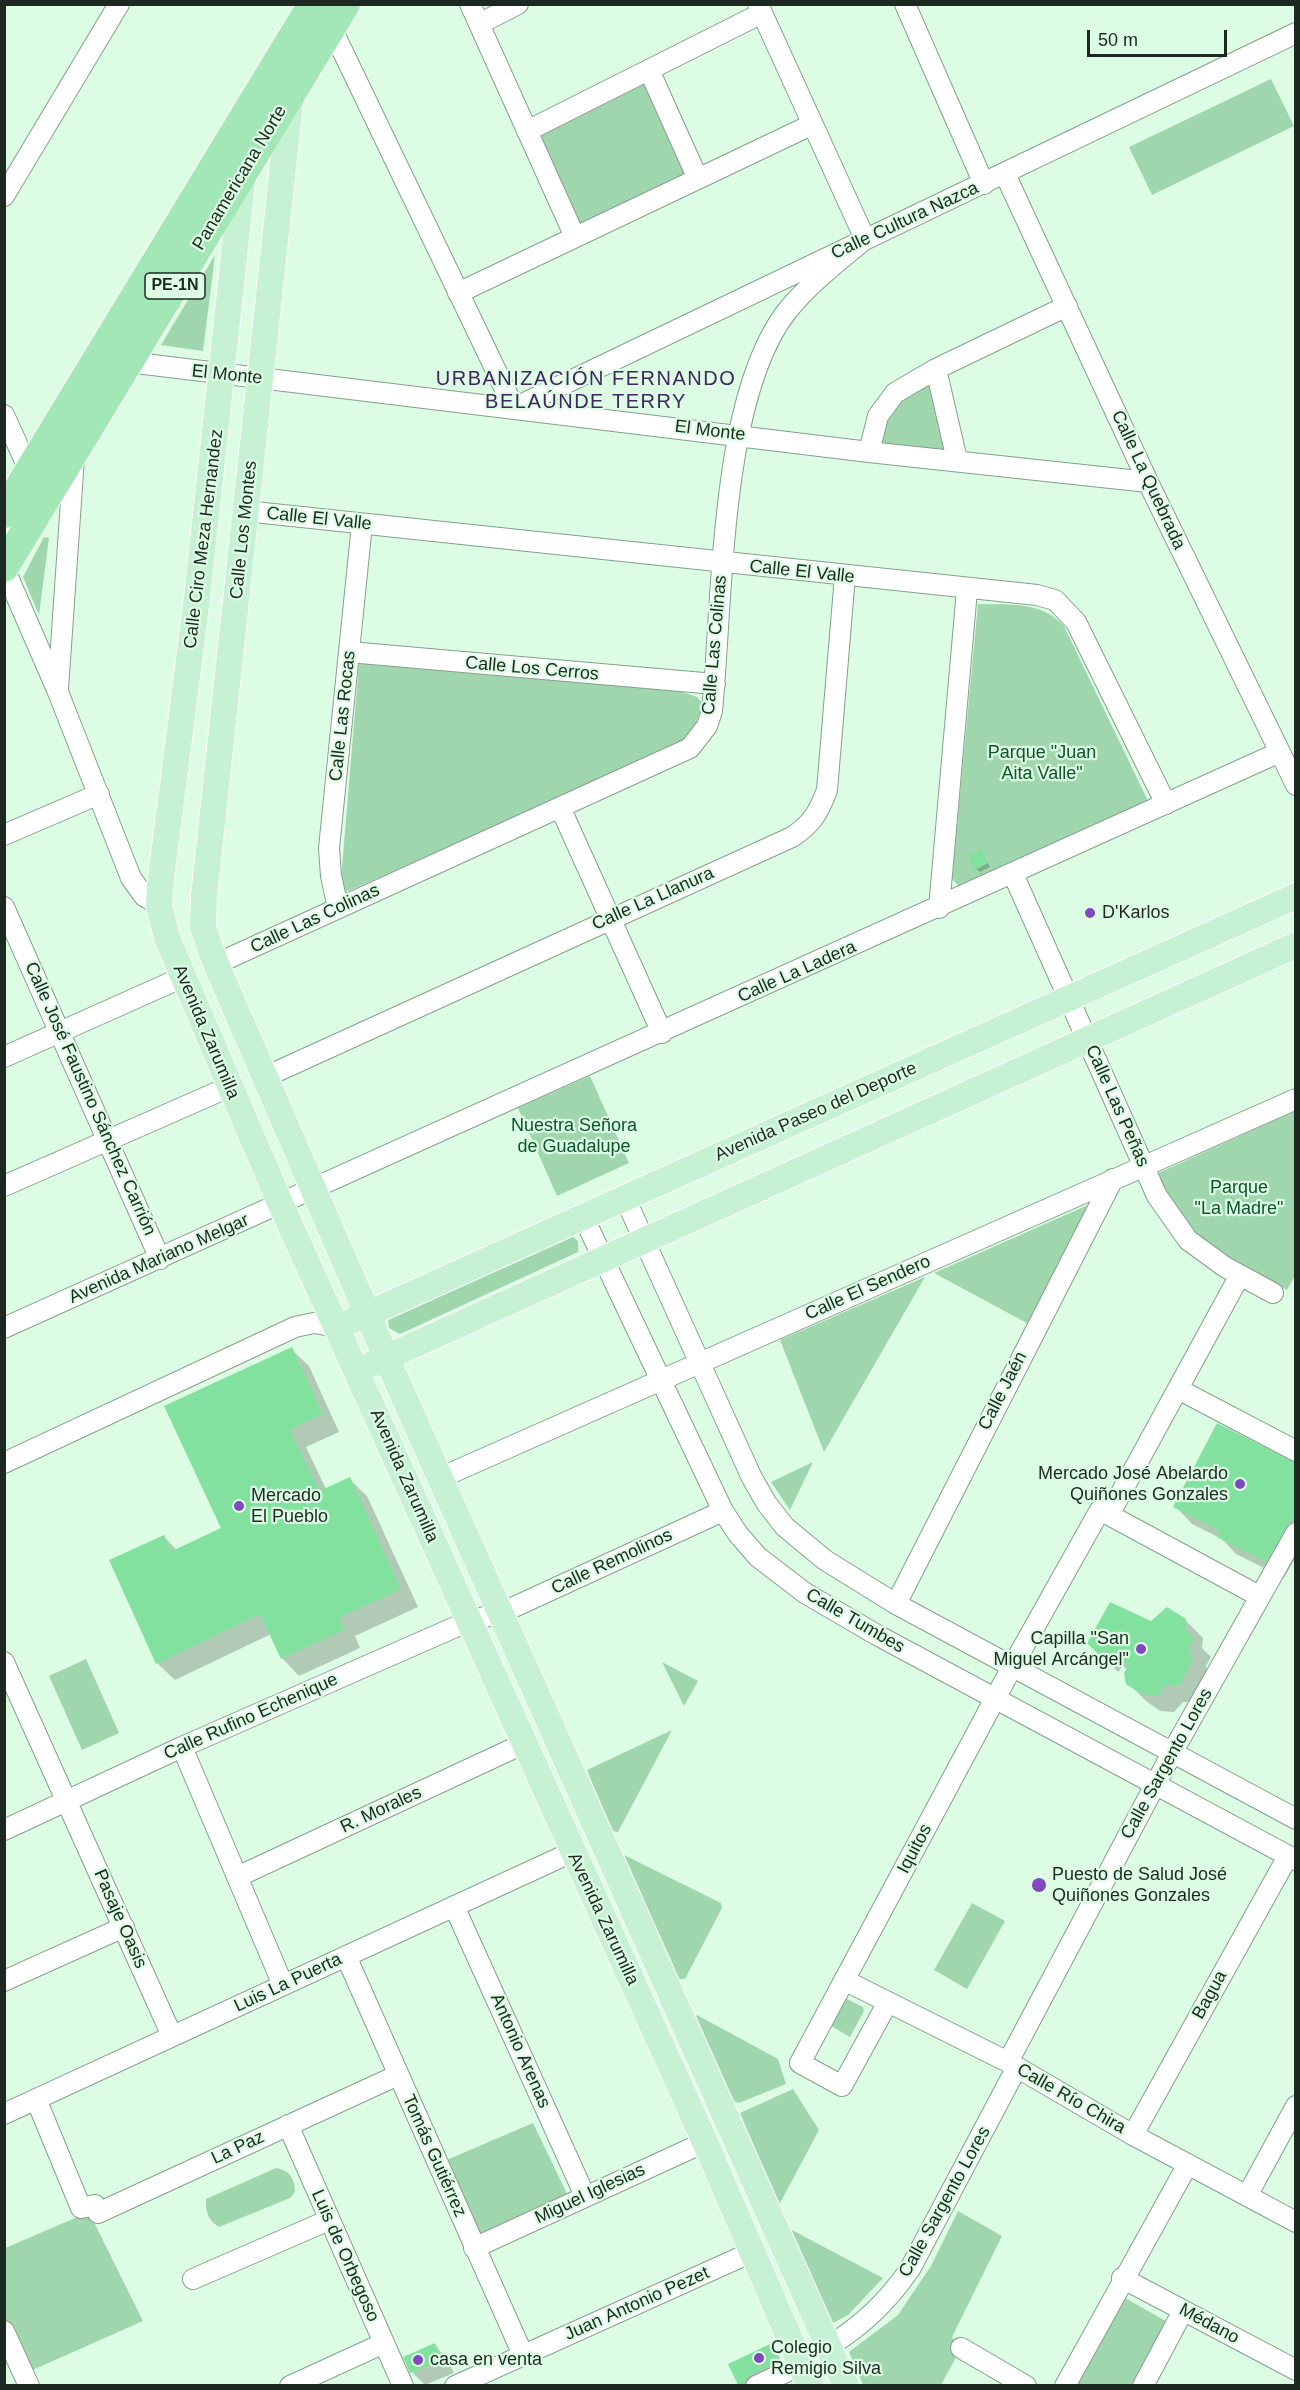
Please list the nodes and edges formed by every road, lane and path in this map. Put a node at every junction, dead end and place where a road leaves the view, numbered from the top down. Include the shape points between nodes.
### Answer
1 (119, 4) edge
2 (470, 4) edge
3 (518, 4) edge
4 (905, 4) edge
5 (760, 9) edge
6 (330, 12) edge
7 (478, 24) junction
8 (1296, 33) edge
9 (649, 69) junction
10 (291, 93) junction
11 (811, 125) junction
12 (527, 131) junction
13 (243, 172) junction
14 (1005, 174) junction
15 (698, 179) junction
16 (984, 184) junction
17 (4, 196) edge
18 (575, 237) junction
19 (865, 239) junction
20 (458, 293) junction
21 (1067, 306) junction
22 (128, 362) junction
23 (936, 369) junction
24 (223, 376) junction
25 (260, 378) junction
26 (514, 408) junction
27 (4, 415) edge
28 (739, 435) junction
29 (75, 450) junction
30 (869, 452) junction
31 (957, 460) junction
32 (30, 472) junction
33 (1148, 482) junction
34 (245, 511) junction
35 (4, 513) edge
36 (362, 524) junction
37 (722, 563) junction
38 (4, 568) edge
39 (845, 576) junction
40 (967, 590) junction
41 (349, 652) junction
42 (715, 684) junction
43 (58, 692) junction
44 (1280, 752) junction
45 (1296, 785) edge
46 (99, 794) junction
47 (1166, 804) junction
48 (560, 807) junction
49 (4, 835) edge
50 (1013, 874) junction
51 (1296, 896) edge
52 (159, 905) junction
53 (4, 907) edge
54 (338, 908) junction
55 (939, 908) junction
56 (610, 918) junction
57 (1296, 945) edge
58 (216, 964) junction
59 (183, 977) junction
60 (1069, 998) junction
61 (60, 1032) junction
62 (662, 1033) junction
63 (1087, 1039) junction
64 (4, 1057) edge
65 (265, 1077) junction
66 (229, 1087) junction
67 (1296, 1099) edge
68 (108, 1142) junction
69 (1144, 1166) junction
70 (1113, 1179) junction
71 (4, 1186) edge
72 (314, 1190) junction
73 (625, 1198) junction
74 (281, 1205) junction
75 (584, 1216) junction
76 (644, 1239) junction
77 (603, 1258) junction
78 (160, 1259) junction
79 (1240, 1275) junction
80 (1273, 1293) dead end
81 (367, 1313) junction
82 (337, 1327) junction
83 (4, 1328) edge
84 (386, 1357) junction
85 (700, 1363) junction
86 (357, 1371) junction
87 (661, 1380) junction
88 (1178, 1389) junction
89 (1296, 1451) edge
90 (4, 1463) edge
91 (440, 1478) junction
92 (723, 1511) junction
93 (1104, 1513) junction
94 (1296, 1533) edge
95 (1259, 1596) junction
96 (896, 1604) junction
97 (501, 1613) junction
98 (469, 1621) junction
99 (4, 1662) edge
100 (1012, 1667) junction
101 (995, 1698) junction
102 (525, 1743) junction
103 (182, 1747) junction
104 (1172, 1753) junction
105 (1156, 1784) junction
106 (68, 1802) junction
107 (1296, 1819) edge
108 (4, 1830) edge
109 (573, 1852) junction
110 (1292, 1858) edge
111 (237, 1877) junction
112 (454, 1906) junction
113 (124, 1928) junction
114 (346, 1956) junction
115 (844, 1980) junction
116 (4, 1981) edge
117 (283, 1985) junction
118 (888, 2002) junction
119 (172, 2036) junction
120 (1013, 2065) junction
121 (398, 2075) junction
122 (36, 2099) junction
123 (1296, 2106) edge
124 (4, 2114) edge
125 (288, 2125) junction
126 (1133, 2134) junction
127 (705, 2142) junction
128 (1188, 2164) junction
129 (585, 2196) junction
130 (1247, 2196) junction
131 (329, 2220) junction
132 (1296, 2222) edge
133 (474, 2248) junction
134 (752, 2252) junction
135 (1122, 2278) junction
136 (193, 2279) dead end
137 (1183, 2311) junction
138 (4, 2331) edge
139 (384, 2343) junction
140 (829, 2346) junction
141 (961, 2348) dead end
142 (524, 2355) junction
143 (1296, 2370) edge
144 (806, 2375) edge
145 (20, 2383) edge
146 (290, 2385) edge
147 (403, 2385) edge
148 (455, 2385) edge
149 (756, 2385) edge
150 (846, 2385) edge
151 (1026, 2385) edge
152 (1065, 2385) edge
153 (1143, 2385) edge

1 - 17 street
2 - 7 street
3 - 7 street
4 - 16 street
5 - 9 street
5 - 11 street
6 - 10 highway, Panamericana Norte / PE-1N
6 - 20 street
6 - 32 highway, Panamericana Norte / PE-1N
7 - 12 street
8 - 14 street, Calle Cultura Nazca
9 - 12 street
9 - 15 street
10 - 13 highway, Panamericana Norte / PE-1N
10 - 25 main road, Calle Los Montes
11 - 15 street
11 - 19 street
12 - 18 street
13 - 22 highway, Panamericana Norte / PE-1N
13 - 24 main road, Calle Ciro Meza Hernandez
14 - 16 street, Calle Cultura Nazca
14 - 21 street, Calle La Quebrada
15 - 18 street
16 - 19 street, Calle Cultura Nazca
18 - 20 street
19 - 26 street, Calle Cultura Nazca
19 - 28 street, Calle Las Colinas via 787,310 753,379
20 - 26 street
21 - 23 street
21 - 33 street, Calle La Quebrada
22 - 24 street, El Monte
22 - 29 highway, Panamericana Norte / PE-1N
23 - 30 street via 907,384 887,401 878,416
23 - 31 street
24 - 25 street, El Monte
24 - 52 main road, Calle Ciro Meza Hernandez
25 - 26 street, El Monte
25 - 34 main road, Calle Los Montes
26 - 28 street, El Monte
27 - 32 street
28 - 30 street, El Monte
28 - 37 street, Calle Las Colinas
29 - 38 highway, Panamericana Norte / PE-1N
29 - 43 street
30 - 31 street, El Monte
31 - 33 street, El Monte
32 - 35 highway, Panamericana Norte / PE-1N
33 - 44 street, Calle La Quebrada
34 - 36 street, Calle El Valle
34 - 58 main road, Calle Los Montes via 202,911 203,928
36 - 37 street, Calle El Valle
36 - 41 street, Calle Las Rocas
37 - 39 street, Calle El Valle
37 - 42 street, Calle Las Colinas
38 - 43 street
39 - 40 street, Calle El Valle
39 - 56 street, Calle La Llanura via 827,789 819,813 808,827 792,837
40 - 47 street, Calle El Valle via 1037,595 1055,600 1066,609
40 - 55 street
41 - 42 street, Calle Los Cerros
41 - 54 street, Calle Las Rocas via 329,848
42 - 48 street, Calle Las Colinas via 707,726 690,748
43 - 46 street
44 - 45 street, Calle La Quebrada
44 - 47 street, Calle La Ladera
46 - 49 street
46 - 52 street via 131,878 144,896
47 - 50 street, Calle La Ladera
48 - 54 street, Calle Las Colinas
48 - 56 street
50 - 55 street, Calle La Ladera
50 - 60 street, Calle Las Peñas
51 - 60 main road, Avenida Paseo del Deporte
52 - 59 main road, Avenida Zarumilla
53 - 61 street, Calle José Faustino Sánchez Carrión
54 - 58 street, Calle Las Colinas
55 - 62 street, Calle La Ladera
56 - 62 street
56 - 65 street, Calle La Llanura
57 - 63 main road
58 - 65 main road, Avenida Zarumilla
59 - 61 street
59 - 66 main road, Avenida Zarumilla
60 - 63 street, Calle Las Peñas
60 - 73 main road, Avenida Paseo del Deporte
61 - 64 street
61 - 68 street, Calle José Faustino Sánchez Carrión
62 - 72 street, Calle La Ladera
63 - 69 street, Calle Las Peñas
63 - 76 main road
65 - 72 main road, Avenida Zarumilla
66 - 68 street
66 - 74 main road, Avenida Zarumilla
67 - 69 street, Calle El Sendero
68 - 71 street
68 - 78 street, Calle José Faustino Sánchez Carrión
69 - 70 street, Calle El Sendero
69 - 79 street, Calle Las Peñas via 1157,1196 1188,1240
70 - 85 street, Calle El Sendero
70 - 96 street, Calle Jaén
72 - 74 street, Avenida Mariano Melgar
72 - 81 main road, Avenida Zarumilla
73 - 75 main road, Avenida Paseo del Deporte
73 - 76 street, Calle Tumbes
74 - 78 street, Avenida Mariano Melgar
74 - 82 main road, Avenida Zarumilla
75 - 77 street, Calle Tumbes
75 - 81 main road, Avenida Paseo del Deporte
76 - 77 main road
76 - 85 street, Calle Tumbes
77 - 84 main road
77 - 87 street, Calle Tumbes
78 - 83 street, Avenida Mariano Melgar
79 - 80 street, Calle Las Peñas
79 - 88 street, Iquitos
81 - 82 main road, Avenida Paseo del Deporte
81 - 84 main road, Avenida Zarumilla
82 - 86 main road, Avenida Zarumilla
82 - 90 street via 314,1323 295,1327
84 - 86 main road
84 - 91 main road, Avenida Zarumilla
85 - 87 street, Calle El Sendero
85 - 96 street, Calle Tumbes via 752,1478 779,1520 804,1545
86 - 98 main road, Avenida Zarumilla
87 - 91 street, Calle El Sendero
87 - 92 street, Calle Tumbes
88 - 89 street
88 - 93 street, Iquitos
91 - 97 main road, Avenida Zarumilla
92 - 97 street, Calle Remolinos
92 - 101 street, Calle Tumbes via 758,1557 805,1593
93 - 95 street
93 - 100 street, Iquitos
94 - 95 street, Calle Sargento Lores
95 - 104 street, Calle Sargento Lores
96 - 100 street, Calle Tumbes
97 - 98 street, Calle Rufino Echenique
97 - 140 main road, Avenida Zarumilla
98 - 102 main road, Avenida Zarumilla
98 - 103 street, Calle Rufino Echenique
99 - 106 street, Pasaje Oasis
100 - 101 street, Iquitos
100 - 104 street, Calle Tumbes
101 - 105 street, Calle Tumbes
101 - 115 street, Iquitos
102 - 109 main road, Avenida Zarumilla
102 - 111 street, R. Morales
103 - 106 street, Calle Rufino Echenique
103 - 111 street
104 - 105 street, Calle Sargento Lores
104 - 107 street, Calle Tumbes
105 - 110 street, Calle Tumbes
105 - 120 street, Calle Sargento Lores
106 - 108 street, Calle Rufino Echenique
106 - 113 street, Pasaje Oasis
109 - 112 street, Luis La Puerta
109 - 127 main road, Avenida Zarumilla
110 - 126 street, Bagua
111 - 117 street
112 - 114 street, Luis La Puerta
112 - 129 street, Antonio Arenas
113 - 116 street
113 - 119 street, Pasaje Oasis
114 - 117 street, Luis La Puerta
114 - 121 street, Tomás Gutiérrez
115 - 118 street, Calle Río Chira
115 - 118 street, Iquitos via 800,2063 842,2086
117 - 119 street, Luis La Puerta
118 - 120 street, Calle Río Chira
119 - 122 street, Luis La Puerta
120 - 126 street, Calle Río Chira
120 - 140 street, Calle Sargento Lores via 910,2269 872,2316
121 - 125 street, La Paz
121 - 133 street, Tomás Gutiérrez
122 - 124 street, Luis La Puerta
122 - 125 street, La Paz via 81,2208 95,2205 98,2213
123 - 130 street
125 - 131 street, Luis de Orbegoso
126 - 128 street, Calle Río Chira
127 - 129 street, Miguel Iglesias
127 - 134 main road, Avenida Zarumilla
128 - 130 street, Calle Río Chira
128 - 135 street
129 - 133 street, Miguel Iglesias
130 - 132 street, Calle Río Chira
131 - 136 street
131 - 139 street, Luis de Orbegoso
133 - 142 street, Tomás Gutiérrez
134 - 142 street, Juan Antonio Pezet
134 - 144 main road, Avenida Zarumilla
135 - 137 street, Médano
135 - 152 street
137 - 143 street, Médano
137 - 153 street
138 - 145 street
139 - 146 street
139 - 147 street, Luis de Orbegoso
140 - 150 main road, Avenida Zarumilla
141 - 151 street
142 - 148 street, Juan Antonio Pezet
144 - 149 street

